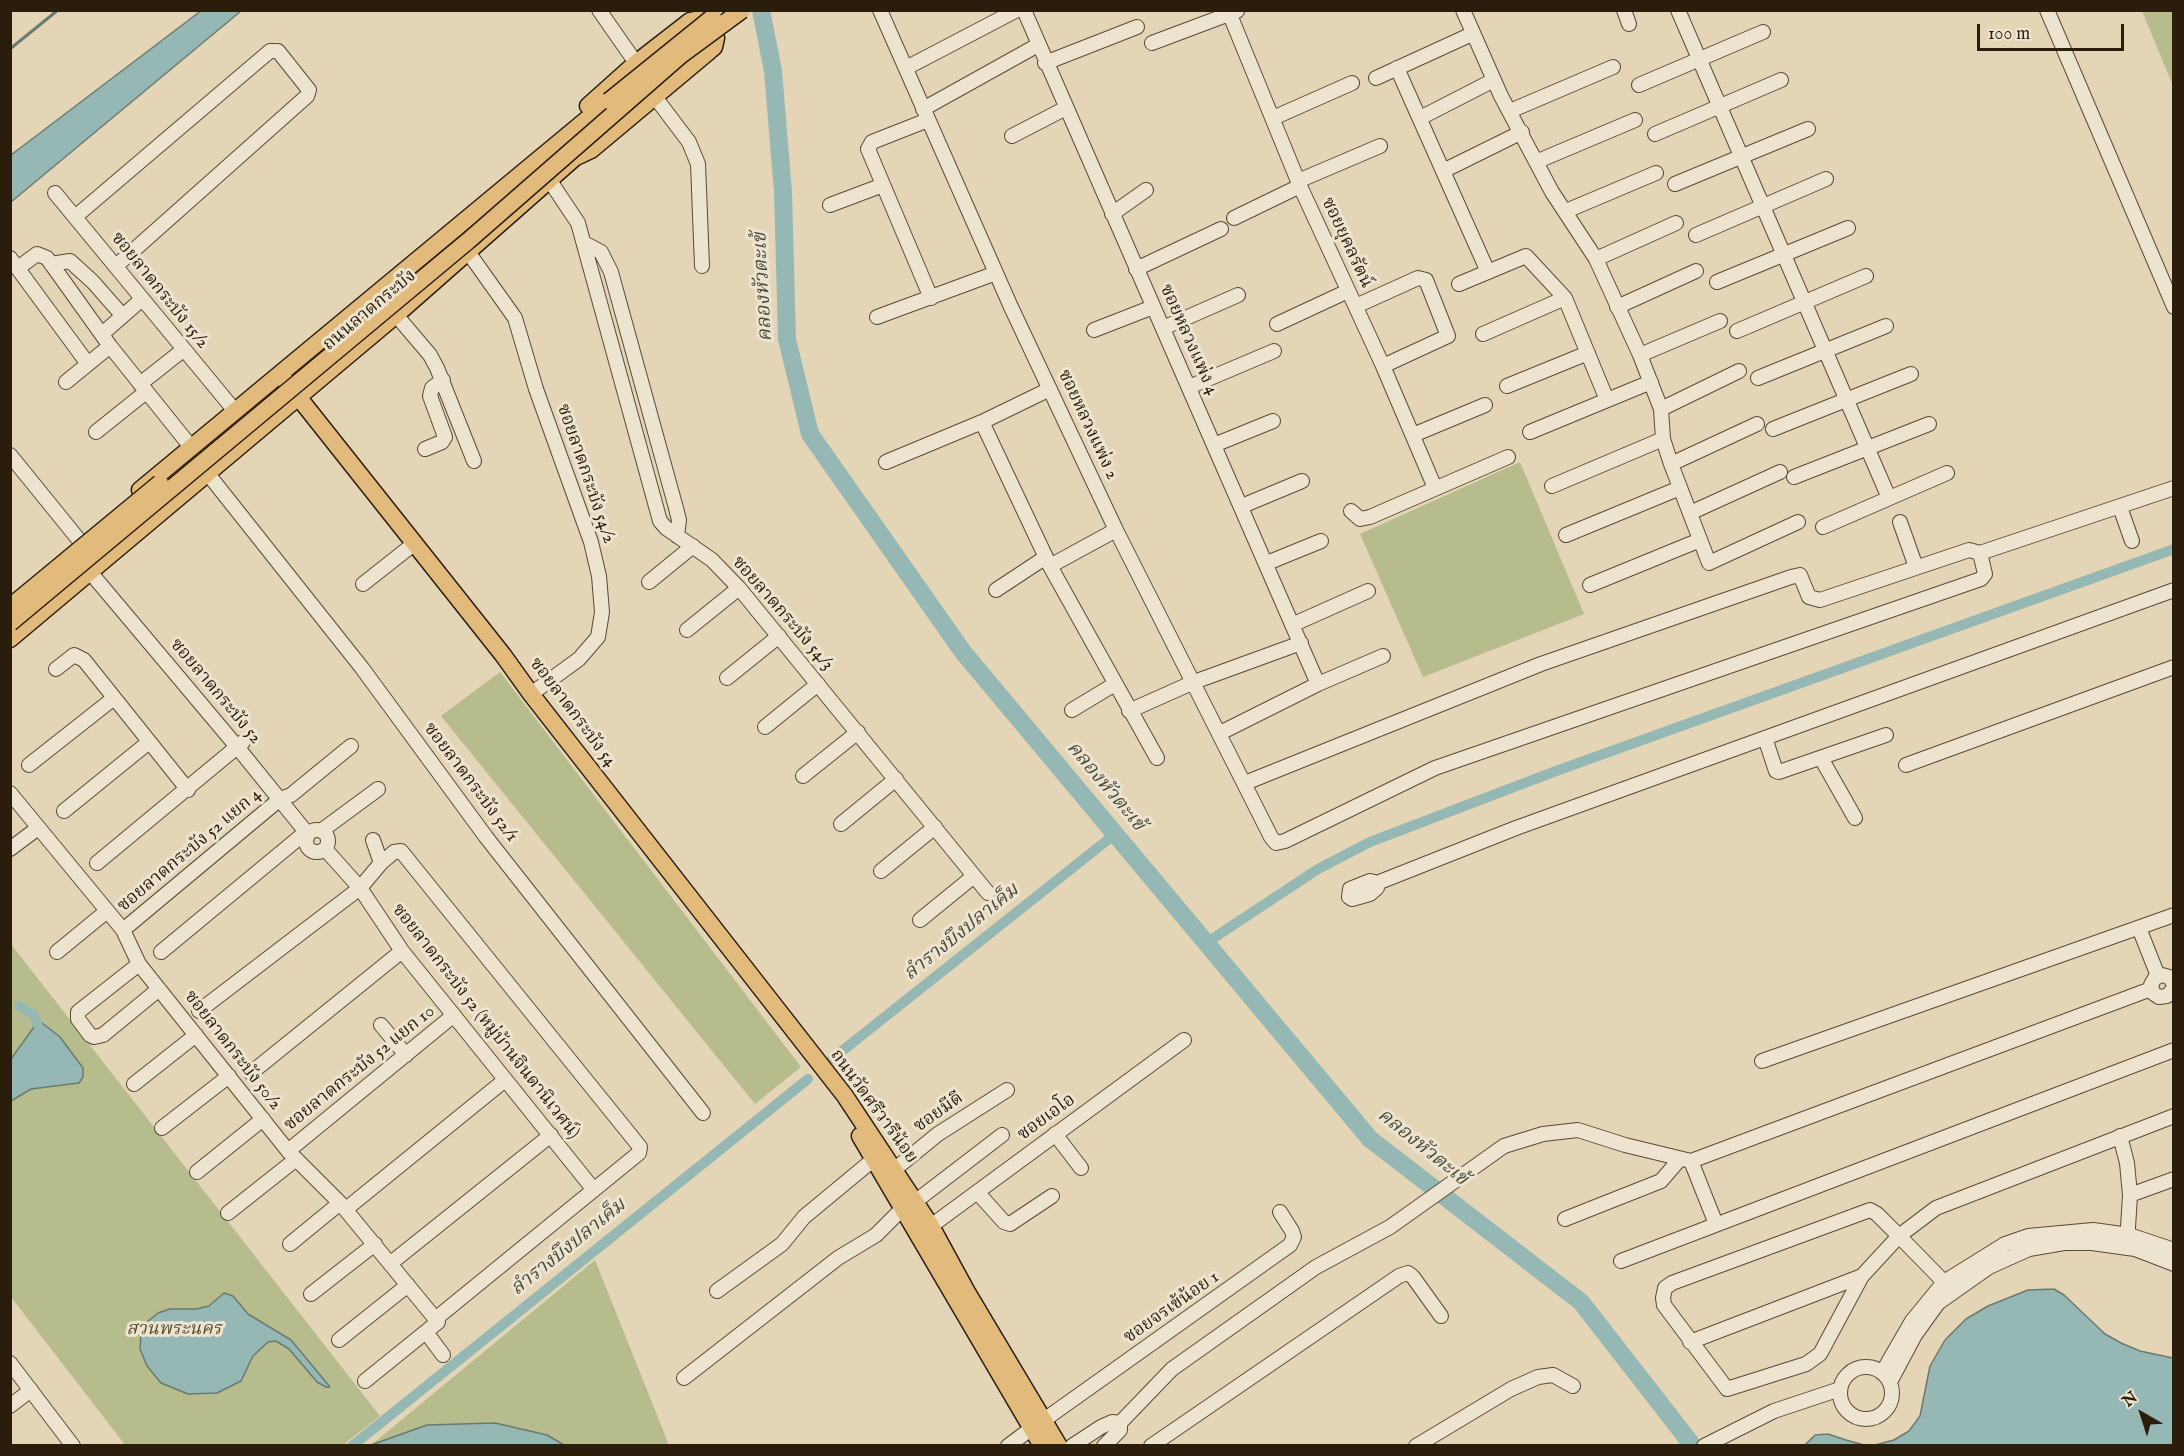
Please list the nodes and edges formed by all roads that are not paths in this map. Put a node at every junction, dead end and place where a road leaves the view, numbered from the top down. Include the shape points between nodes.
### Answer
1 (598, 10) edge
2 (722, 10) edge
3 (730, 10) edge
4 (742, 10) edge
5 (753, 10) edge
6 (1017, 10) edge
7 (1023, 10) edge
8 (1462, 10) edge
9 (1624, 10) edge
10 (1678, 10) edge
11 (2047, 10) edge
12 (884, 12) edge
13 (1232, 12) edge
14 (702, 15) edge
15 (1629, 24) dead end
16 (1137, 27) dead end
17 (1763, 32) dead end
18 (1472, 34) junction
19 (1152, 43) dead end
20 (1038, 45) junction
21 (1700, 59) junction
22 (636, 63) junction
23 (1045, 63) junction
24 (1613, 67) dead end
25 (906, 68) junction
26 (1397, 68) junction
27 (1376, 78) dead end
28 (1494, 80) junction
29 (1781, 80) dead end
30 (1352, 83) dead end
31 (1639, 85) dead end
32 (655, 97) junction
33 (1720, 106) junction
34 (1066, 108) junction
35 (1510, 111) junction
36 (926, 114) junction
37 (1273, 118) junction
38 (1419, 118) junction
39 (1635, 120) dead end
40 (1808, 129) dead end
41 (1522, 132) junction
42 (1655, 134) dead end
43 (1012, 136) dead end
44 (561, 141) junction
45 (1380, 146) dead end
46 (1741, 157) junction
47 (574, 158) junction
48 (1538, 161) junction
49 (1443, 171) junction
50 (1656, 173) dead end
51 (1826, 179) dead end
52 (547, 184) junction
53 (1299, 184) junction
54 (1675, 184) dead end
55 (883, 185) junction
56 (1146, 190) dead end
57 (55, 192) dead end
58 (830, 205) dead end
59 (1763, 207) junction
60 (1566, 211) junction
61 (1112, 214) junction
62 (75, 217) junction
63 (1234, 218) dead end
64 (1676, 222) dead end
65 (1848, 228) dead end
66 (1221, 229) dead end
67 (1696, 235) dead end
68 (582, 237) junction
69 (468, 252) junction
70 (1784, 255) junction
71 (1596, 259) junction
72 (14, 263) edge
73 (51, 264) junction
74 (116, 266) junction
75 (702, 266) dead end
76 (1136, 269) junction
77 (1696, 271) dead end
78 (1488, 272) junction
79 (996, 273) junction
80 (1866, 276) dead end
81 (1717, 282) dead end
82 (1459, 284) dead end
83 (1348, 291) junction
84 (1238, 295) dead end
85 (931, 298) junction
86 (1565, 298) junction
87 (141, 300) junction
88 (1804, 302) junction
89 (1356, 306) junction
90 (1154, 307) junction
91 (1617, 307) junction
92 (2174, 307) edge
93 (122, 315) junction
94 (396, 315) junction
95 (877, 317) dead end
96 (1720, 321) dead end
97 (1277, 324) dead end
98 (1886, 326) dead end
99 (1163, 328) junction
100 (1094, 330) dead end
101 (1737, 331) dead end
102 (102, 334) junction
103 (1483, 334) dead end
104 (110, 346) junction
105 (183, 350) junction
106 (1274, 351) dead end
107 (1826, 351) junction
108 (1588, 353) junction
109 (1640, 355) junction
110 (88, 364) junction
111 (1383, 366) junction
112 (1739, 371) dead end
113 (280, 374) junction
114 (1911, 374) dead end
115 (1758, 378) dead end
116 (443, 380) junction
117 (66, 382) dead end
118 (1651, 382) junction
119 (1507, 386) dead end
120 (1189, 387) junction
121 (143, 388) junction
122 (1050, 389) junction
123 (298, 397) junction
124 (1846, 399) junction
125 (1607, 400) junction
126 (1485, 405) dead end
127 (1661, 410) junction
128 (235, 411) junction
129 (1273, 421) dead end
130 (982, 422) junction
131 (1757, 424) dead end
132 (1929, 424) dead end
133 (1773, 429) dead end
134 (96, 432) dead end
135 (1530, 432) dead end
136 (1413, 435) junction
137 (1663, 439) junction
138 (1214, 445) junction
139 (191, 447) junction
140 (1867, 448) junction
141 (425, 449) dead end
142 (10, 455) edge
143 (1509, 457) dead end
144 (474, 461) dead end
145 (886, 462) dead end
146 (1671, 464) junction
147 (1779, 472) dead end
148 (1947, 473) dead end
149 (208, 474) junction
150 (1794, 477) dead end
151 (1302, 481) dead end
152 (1552, 486) dead end
153 (1435, 488) junction
154 (1680, 488) junction
155 (2174, 488) edge
156 (1889, 498) junction
157 (1242, 506) junction
158 (2120, 507) junction
159 (1351, 511) dead end
160 (1690, 513) junction
161 (1798, 522) dead end
162 (1900, 522) dead end
163 (1823, 527) dead end
164 (1116, 530) junction
165 (1566, 535) dead end
166 (676, 536) junction
167 (79, 540) junction
168 (1700, 540) junction
169 (1320, 541) dead end
170 (2132, 541) dead end
171 (415, 543) junction
172 (693, 546) junction
173 (1980, 553) junction
174 (1048, 561) junction
175 (1267, 563) junction
176 (1916, 567) junction
177 (93, 570) junction
178 (649, 582) dead end
179 (363, 584) dead end
180 (1590, 585) dead end
181 (740, 588) junction
182 (996, 590) dead end
183 (2174, 590) edge
184 (1368, 591) dead end
185 (10, 597) edge
186 (10, 607) edge
187 (10, 623) edge
188 (1294, 624) junction
189 (687, 630) dead end
190 (780, 636) junction
191 (10, 639) edge
192 (1301, 643) junction
193 (1383, 656) dead end
194 (2174, 667) edge
195 (56, 669) dead end
196 (727, 678) dead end
197 (1194, 682) junction
198 (818, 684) junction
199 (1115, 684) junction
200 (1318, 684) junction
201 (531, 694) junction
202 (114, 698) junction
203 (1072, 710) dead end
204 (1129, 711) junction
205 (765, 727) dead end
206 (858, 732) junction
207 (1220, 733) junction
208 (1886, 735) dead end
209 (1765, 738) junction
210 (149, 742) junction
211 (241, 744) junction
212 (351, 746) dead end
213 (1157, 758) dead end
214 (1821, 758) junction
215 (29, 765) dead end
216 (1906, 765) dead end
217 (803, 776) dead end
218 (896, 779) junction
219 (1245, 783) junction
220 (378, 789) dead end
221 (188, 790) junction
222 (10, 793) edge
223 (284, 798) junction
224 (64, 811) dead end
225 (1855, 818) dead end
226 (841, 824) dead end
227 (935, 827) junction
228 (38, 828) junction
229 (313, 833) junction
230 (373, 840) dead end
231 (10, 849) edge
232 (325, 849) joint
233 (97, 863) dead end
234 (381, 863) junction
235 (881, 871) dead end
236 (974, 876) junction
237 (1377, 883) dead end
238 (360, 888) junction
239 (988, 893) dead end
240 (107, 911) junction
241 (2174, 915) edge
242 (920, 920) dead end
243 (2139, 928) junction
244 (123, 930) junction
245 (402, 951) junction
246 (57, 952) dead end
247 (161, 952) dead end
248 (139, 964) junction
249 (2158, 976) junction
250 (2173, 987) edge
251 (159, 988) junction
252 (2151, 989) junction
253 (198, 1011) dead end
254 (454, 1015) junction
255 (381, 1025) dead end
256 (196, 1035) junction
257 (1184, 1040) dead end
258 (2174, 1050) edge
259 (406, 1055) junction
260 (812, 1056) junction
261 (1762, 1061) dead end
262 (251, 1073) dead end
263 (229, 1076) junction
264 (506, 1080) junction
265 (134, 1084) dead end
266 (1007, 1090) dead end
267 (703, 1113) dead end
268 (2174, 1116) edge
269 (262, 1119) junction
270 (162, 1128) dead end
271 (1055, 1134) junction
272 (550, 1135) junction
273 (1002, 1135) dead end
274 (2120, 1136) junction
275 (292, 1155) junction
276 (874, 1159) junction
277 (1685, 1160) junction
278 (1082, 1168) dead end
279 (895, 1169) junction
280 (197, 1172) dead end
281 (2174, 1179) edge
282 (594, 1190) junction
283 (977, 1192) junction
284 (2130, 1195) junction
285 (1052, 1196) dead end
286 (346, 1204) junction
287 (910, 1204) junction
288 (1280, 1212) dead end
289 (228, 1214) dead end
290 (1565, 1219) dead end
291 (1716, 1224) junction
292 (931, 1226) junction
293 (1899, 1236) junction
294 (2128, 1241) junction
295 (290, 1244) dead end
296 (375, 1244) junction
297 (2171, 1246) edge
298 (396, 1259) dead end
299 (1621, 1261) dead end
300 (2174, 1264) edge
301 (1862, 1276) junction
302 (408, 1285) junction
303 (1948, 1287) junction
304 (717, 1292) dead end
305 (311, 1294) dead end
306 (1441, 1316) dead end
307 (439, 1319) junction
308 (426, 1332) junction
309 (339, 1340) dead end
310 (1690, 1342) junction
311 (443, 1355) dead end
312 (10, 1364) edge
313 (1886, 1377) junction
314 (684, 1378) dead end
315 (365, 1382) dead end
316 (1573, 1386) dead end
317 (1840, 1389) junction
318 (31, 1390) junction
319 (10, 1406) edge
320 (1120, 1423) junction
321 (1038, 1424) junction
322 (70, 1441) edge
323 (54, 1446) edge
324 (1008, 1446) edge
325 (1042, 1446) edge
326 (1059, 1446) edge
327 (1072, 1446) edge
328 (1104, 1446) edge
329 (1151, 1446) edge
330 (1416, 1446) edge
331 (1704, 1446) edge

1 - 22 street
2 - 44 main road, ถนนลาดกระบัง, bridge
3 - 186 main road, bridge via 690,39
4 - 187 main road, bridge via 681,55 468,241
5 - 47 main road, ถนนลาดกระบัง via 704,45
6 - 25 street
7 - 20 street, ซอยหลวงแพ่ง 4
8 - 18 street
9 - 15 street
10 - 21 street
11 - 92 street
12 - 25 street, ซอยหลวงแพ่ง 2
13 - 19 street
13 - 37 street, ซอยยุคลรัตน์
14 - 22 main road
14 - 32 main road via 716,38 714,47
16 - 23 street
17 - 21 street
18 - 26 street
18 - 28 street
20 - 23 street, ซอยหลวงแพ่ง 4
20 - 36 street
21 - 31 street
21 - 33 street
22 - 44 main road via 577,116
23 - 34 street, ซอยหลวงแพ่ง 4
24 - 35 street
25 - 36 street, ซอยหลวงแพ่ง 2
26 - 27 street
26 - 38 street
28 - 35 street
28 - 38 street
29 - 33 street
30 - 37 street
32 - 47 main road via 591,150
32 - 75 street via 688,142 698,164
33 - 42 street
33 - 46 street
34 - 43 street
34 - 61 street, ซอยหลวงแพ่ง 4
35 - 41 street
36 - 55 street via 869,145
36 - 79 street, ซอยหลวงแพ่ง 2
37 - 53 street, ซอยยุคลรัตน์
38 - 49 street
39 - 48 street
40 - 46 street
41 - 48 street
41 - 49 street
44 - 113 main road, ถนนลาดกระบัง
45 - 53 street
46 - 54 street
46 - 59 street
47 - 52 main road, ถนนลาดกระบัง
48 - 60 street
49 - 78 street
50 - 60 street
51 - 59 street
52 - 68 street, ซอยลาดกระบัง 54/3 via 575,216
52 - 69 main road, ถนนลาดกระบัง
53 - 63 street
53 - 83 street, ซอยยุคลรัตน์
55 - 58 street
55 - 85 street
56 - 61 street
57 - 62 street, ซอยลาดกระบัง 15/2
59 - 67 street
59 - 70 street
60 - 71 street
61 - 76 street, ซอยหลวงแพ่ง 4
62 - 74 street, ซอยลาดกระบัง 15/2
62 - 74 street via 270,51 278,51 309,90 307,96
64 - 71 street
65 - 70 street
66 - 76 street
68 - 166 street, ซอยลาดกระบัง 54/3 via 658,516
68 - 166 street via 601,252 611,272 679,520
69 - 94 main road, ถนนลาดกระบัง
69 - 201 street, ซอยลาดกระบัง 54/2 via 515,318 599,576 602,612 598,637 579,659
70 - 81 street
70 - 88 street
71 - 91 street
72 - 73 street via 40,253
72 - 110 street
73 - 93 street via 70,261
73 - 102 street
74 - 87 street, ซอยลาดกระบัง 15/2
76 - 90 street, ซอยหลวงแพ่ง 4
77 - 91 street
78 - 82 street
78 - 86 street via 1526,256
79 - 85 street
79 - 122 street, ซอยหลวงแพ่ง 2
80 - 88 street
83 - 89 street, ซอยยุคลรัตน์
83 - 97 street
84 - 99 street
85 - 95 street
86 - 103 street
86 - 108 street
87 - 93 street
87 - 105 street, ซอยลาดกระบัง 15/2
88 - 101 street
88 - 107 street
89 - 111 street, ซอยยุคลรัตน์
89 - 111 street via 1418,278 1426,280 1448,336
90 - 99 street, ซอยหลวงแพ่ง 4
90 - 100 street
91 - 109 street
93 - 102 street
94 - 116 street via 430,355
94 - 123 main road, ถนนลาดกระบัง
96 - 109 street
98 - 107 street
99 - 120 street, ซอยหลวงแพ่ง 4
102 - 104 street
104 - 110 street
104 - 121 street
105 - 121 street
105 - 128 street, ซอยลาดกระบัง 15/2
106 - 120 street
107 - 115 street
107 - 124 street
108 - 119 street
108 - 125 street
109 - 118 street
110 - 117 street
111 - 136 street, ซอยยุคลรัตน์
112 - 127 street
113 - 123 main road, ซอยลาดกระบัง 54
113 - 128 main road, ถนนลาดกระบัง
114 - 124 street
116 - 141 street via 432,388 430,396 445,440
116 - 144 street
118 - 125 street
118 - 127 street
120 - 138 street, ซอยหลวงแพ่ง 4
121 - 134 street
121 - 139 street
122 - 130 street
122 - 164 street, ซอยหลวงแพ่ง 2
123 - 149 main road, ถนนลาดกระบัง
123 - 171 main road, ซอยลาดกระบัง 54
124 - 133 street
124 - 140 street
125 - 135 street
126 - 136 street
127 - 137 street
128 - 139 main road, ถนนลาดกระบัง
129 - 138 street
130 - 145 street
130 - 174 street
131 - 146 street
132 - 140 street
136 - 153 street, ซอยยุคลรัตน์
137 - 146 street
137 - 152 street
138 - 157 street, ซอยหลวงแพ่ง 4
139 - 167 main road, ถนนลาดกระบัง
140 - 150 street
140 - 156 street
142 - 167 street
143 - 153 street
146 - 154 street
147 - 160 street
148 - 156 street
149 - 177 main road, ถนนลาดกระบัง
149 - 267 street, ซอยลาดกระบัง 52/1
151 - 157 street
153 - 159 street via 1364,519 1356,518
154 - 160 street
154 - 165 street
155 - 158 street
156 - 163 street
157 - 175 street, ซอยหลวงแพ่ง 4
158 - 170 street
158 - 173 street
160 - 168 street
161 - 168 street via 1709,563
162 - 176 street
164 - 174 street
164 - 197 street, ซอยหลวงแพ่ง 2
166 - 172 street, ซอยลาดกระบัง 54/3
167 - 185 main road, ถนนลาดกระบัง
168 - 180 street
169 - 175 street
171 - 179 street
171 - 201 main road, ซอยลาดกระบัง 54
172 - 178 street
172 - 181 street, ซอยลาดกระบัง 54/3
173 - 176 street via 1969,550
173 - 219 street, ซอยหลวงแพ่ง 2 via 1985,574 1981,579 1435,768 1280,843 1271,837
174 - 182 street
174 - 199 street
175 - 188 street, ซอยหลวงแพ่ง 4
176 - 219 street via 1815,601 1809,597 1800,575 1791,577 1551,660
177 - 191 main road, ถนนลาดกระบัง
177 - 211 street, ซอยลาดกระบัง 52
181 - 189 street
181 - 190 street, ซอยลาดกระบัง 54/3
183 - 209 street
184 - 188 street
188 - 192 street, ซอยหลวงแพ่ง 4
190 - 196 street
190 - 198 street, ซอยลาดกระบัง 54/3
192 - 197 street
192 - 200 street, ซอยหลวงแพ่ง 4
193 - 200 street
194 - 216 street
195 - 202 street via 70,657 79,656
197 - 204 street
197 - 207 street, ซอยหลวงแพ่ง 2
198 - 205 street
198 - 206 street, ซอยลาดกระบัง 54/3
199 - 203 street
199 - 204 street
200 - 207 street
201 - 260 main road, ซอยลาดกระบัง 54
202 - 210 street
202 - 215 street
204 - 213 street
206 - 217 street
206 - 218 street, ซอยลาดกระบัง 54/3
207 - 219 street, ซอยหลวงแพ่ง 2
208 - 214 street
209 - 214 street via 1777,772
209 - 237 street
210 - 221 street
210 - 224 street
211 - 221 street
211 - 223 street, ซอยลาดกระบัง 52
212 - 223 street, ซอยลาดกระบัง 52 แยก 4
214 - 225 street
218 - 226 street
218 - 227 street, ซอยลาดกระบัง 54/3
220 - 229 street
221 - 233 street
222 - 228 street, ซอยลาดกระบัง 50/2
223 - 229 street, ซอยลาดกระบัง 52
223 - 244 street, ซอยลาดกระบัง 52 แยก 4
227 - 235 street
227 - 236 street, ซอยลาดกระบัง 54/3
228 - 231 street
228 - 240 street, ซอยลาดกระบัง 50/2
229 - 232 street, ซอยลาดกระบัง 52 via 328,841
229 - 247 street
230 - 234 street
232 - 238 street, ซอยลาดกระบัง 52 (หมู่บ้านจินดานิเวศน์)
234 - 238 street
234 - 282 street via 401,851 640,1147 639,1153
236 - 239 street, ซอยลาดกระบัง 54/3
236 - 242 street
238 - 245 street, ซอยลาดกระบัง 52 (หมู่บ้านจินดานิเวศน์)
238 - 253 street
240 - 244 street, ซอยลาดกระบัง 50/2
240 - 246 street
241 - 243 street
243 - 249 street
243 - 261 street
244 - 248 street, ซอยลาดกระบัง 50/2
245 - 254 street, ซอยลาดกระบัง 52 (หมู่บ้านจินดานิเวศน์)
245 - 262 street
248 - 251 street, ซอยลาดกระบัง 50/2
248 - 251 street via 78,1012 78,1019 90,1035 102,1035
249 - 250 street via 2166,975
249 - 252 street
250 - 252 street via 2159,997
251 - 256 street, ซอยลาดกระบัง 50/2
252 - 277 street
254 - 259 street, ซอยลาดกระบัง 52 แยก 10
254 - 264 street, ซอยลาดกระบัง 52 (หมู่บ้านจินดานิเวศน์)
255 - 259 street
256 - 263 street, ซอยลาดกระบัง 50/2
256 - 265 street
257 - 271 street, ซอยเอโอ
258 - 291 street
259 - 275 street, ซอยลาดกระบัง 52 แยก 10
260 - 276 main road, ถนนวัดศรีวารีน้อย
260 - 279 main road, ถนนวัดศรีวารีน้อย
263 - 269 street, ซอยลาดกระบัง 50/2
263 - 270 street
264 - 272 street, ซอยลาดกระบัง 52 (หมู่บ้านจินดานิเวศน์)
264 - 286 street
266 - 279 street, ซอยมีดี via 938,1134
268 - 274 street
269 - 275 street, ซอยลาดกระบัง 50/2
269 - 280 street
271 - 278 street
271 - 283 street, ซอยเอโอ
272 - 282 street, ซอยลาดกระบัง 52 (หมู่บ้านจินดานิเวศน์)
272 - 298 street
273 - 287 street
274 - 284 street
274 - 293 street via 1949,1201
275 - 286 street, ซอยลาดกระบัง 50/2
275 - 289 street, ซอยลาดกระบัง 52 แยก 10
276 - 287 main road, ถนนวัดศรีวารีน้อย
276 - 304 street via 804,1217 782,1244
277 - 290 street via 1661,1181
277 - 291 street
277 - 320 street via 1578,1130 1543,1134 1504,1146 1390,1227 1316,1267 1172,1369
279 - 287 main road, ถนนวัดศรีวารีน้อย
281 - 284 street
282 - 307 street
283 - 285 street via 1010,1224
283 - 292 street, ซอยเอโอ
284 - 294 street
286 - 295 street
286 - 296 street, ซอยลาดกระบัง 50/2
287 - 292 main road, ถนนวัดศรีวารีน้อย
287 - 314 street via 876,1235 838,1258
287 - 321 main road, ถนนวัดศรีวารีน้อย via 945,1282
288 - 321 street, ซอยจรเข้น้อย 1 via 1294,1237 1290,1245
291 - 299 street
292 - 321 main road, ถนนวัดศรีวารีน้อย
293 - 301 street
293 - 303 street
293 - 310 street via 1870,1210 1672,1283 1665,1288 1664,1305
294 - 297 street
294 - 300 street
294 - 303 street via 2093,1230 2028,1236 2005,1244
296 - 302 street, ซอยลาดกระบัง 50/2
296 - 305 street
301 - 310 street
301 - 310 street via 1820,1354 1806,1364 1727,1389
302 - 307 street, ซอยลาดกระบัง 50/2
302 - 309 street
303 - 313 street via 1912,1321
306 - 329 street via 1413,1277 1408,1273 1399,1276
307 - 308 street
308 - 311 street
308 - 315 street
312 - 318 street
313 - 317 street via 1874,1368 1856,1368 1843,1380
313 - 317 street via 1891,1399 1882,1414 1874,1418 1849,1413 1840,1398
316 - 330 street via 1553,1375 1538,1377
317 - 331 street via 1774,1411
318 - 319 street
318 - 322 street
320 - 327 street via 1106,1424
320 - 328 street via 1120,1430
321 - 324 street
321 - 325 main road, ถนนวัดศรีวารีน้อย
321 - 326 main road, ถนนวัดศรีวารีน้อย
322 - 323 street

